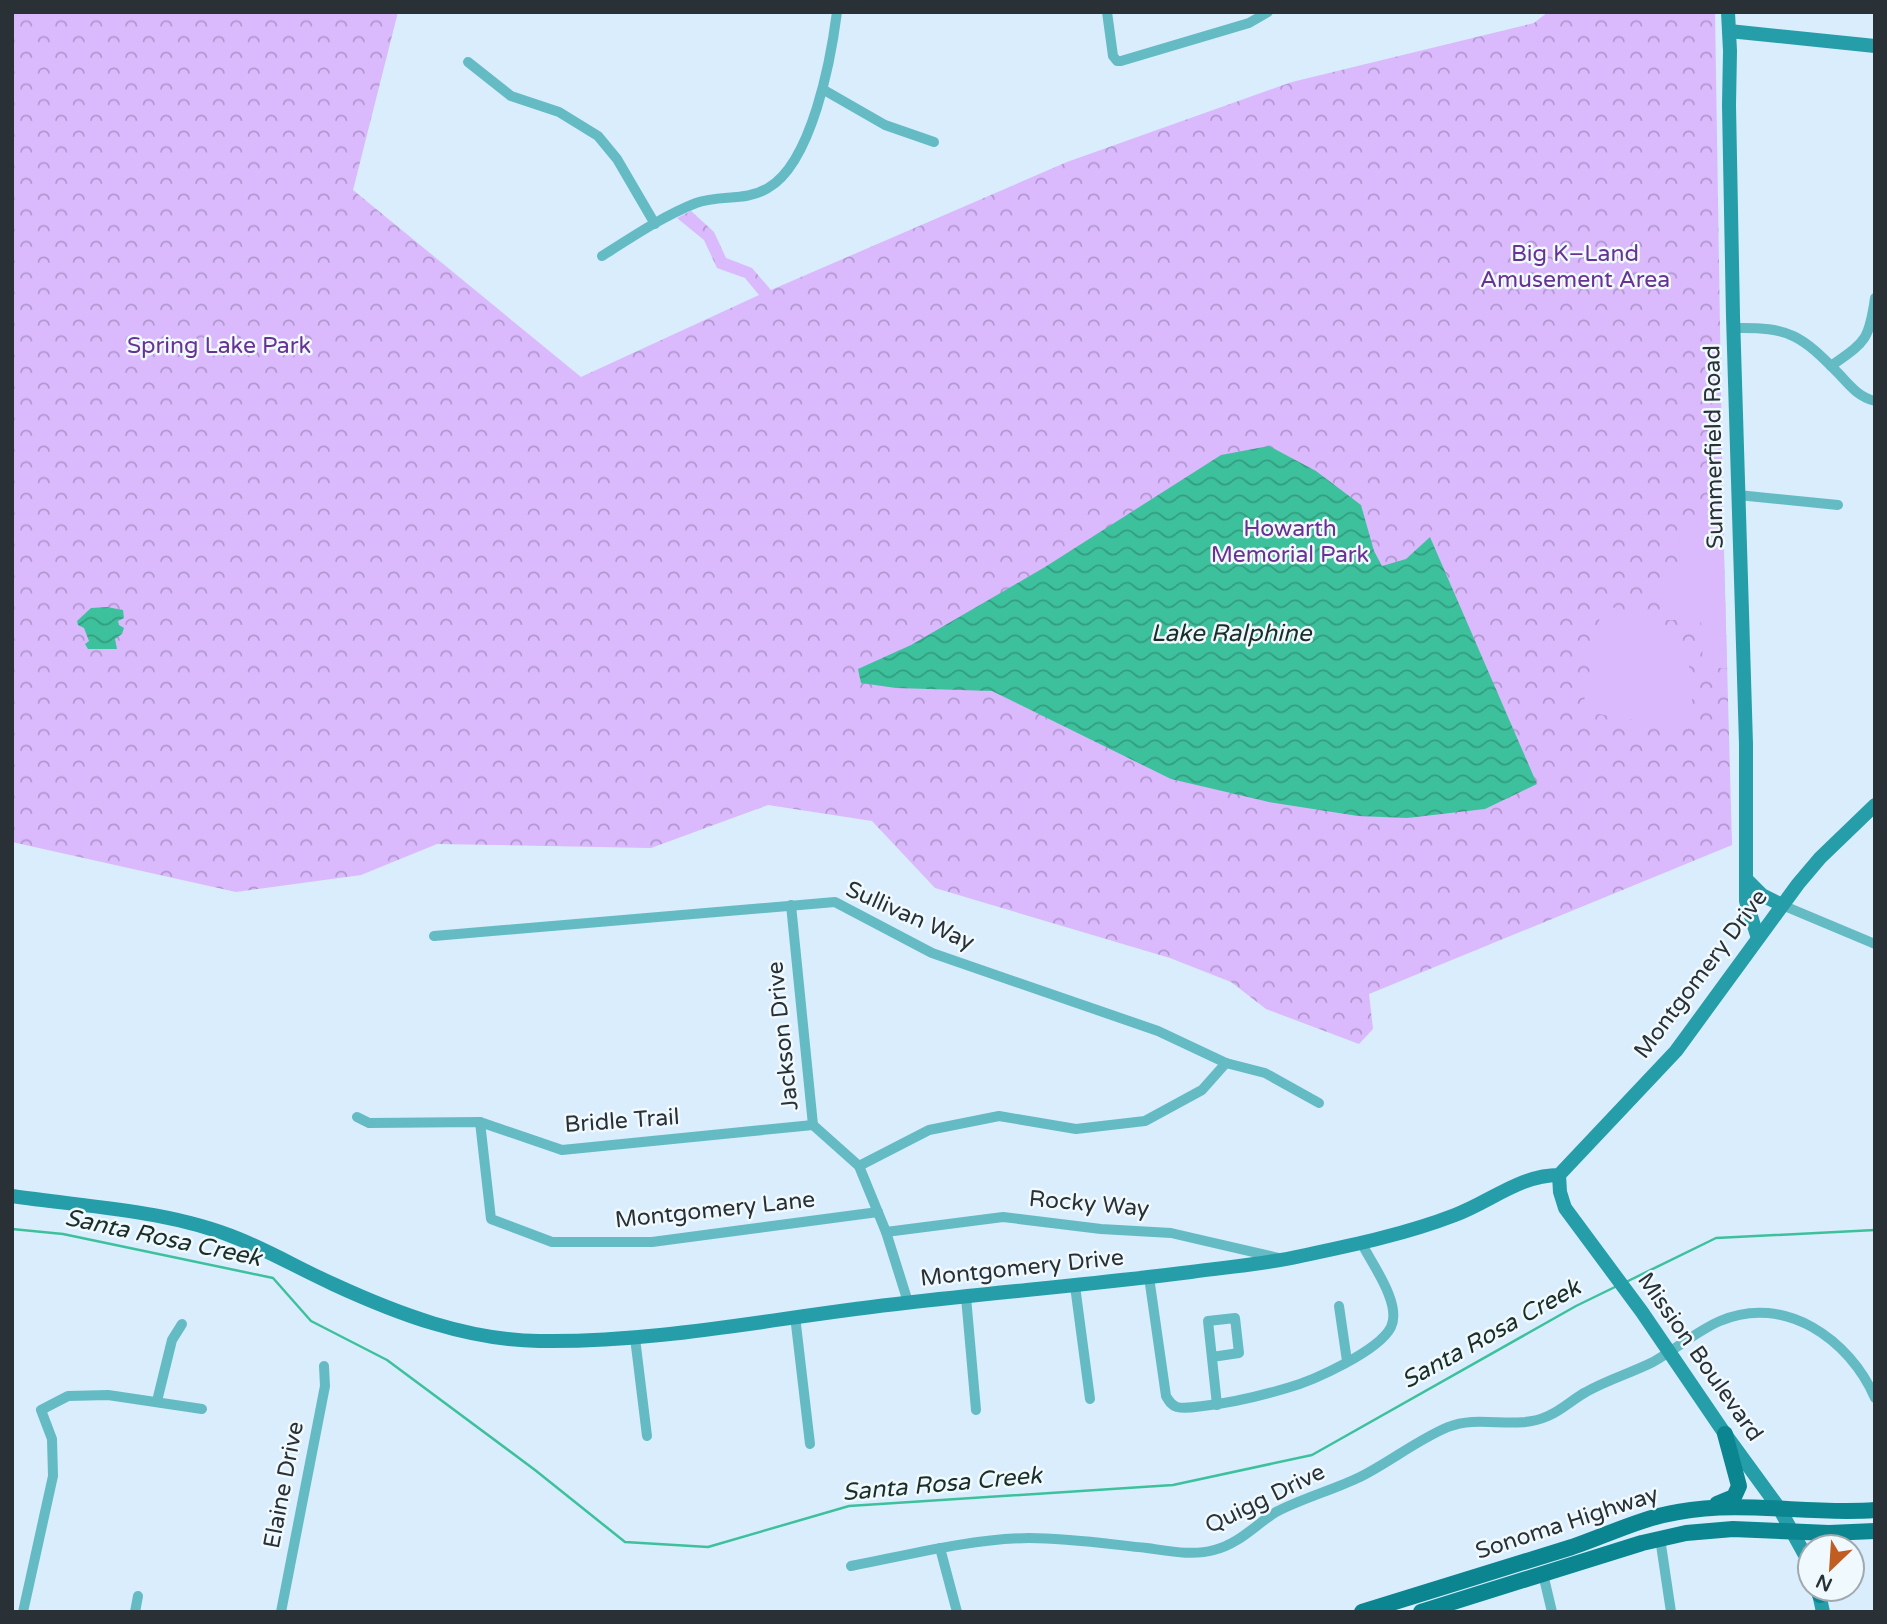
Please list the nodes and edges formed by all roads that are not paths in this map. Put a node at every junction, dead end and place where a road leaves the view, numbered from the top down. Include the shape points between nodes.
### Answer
1 (837, 12) edge
2 (1107, 12) edge
3 (1268, 12) edge
4 (1728, 12) edge
5 (1729, 31) junction
6 (1875, 46) edge
7 (468, 62) dead end
8 (824, 90) junction
9 (934, 142) dead end
10 (655, 224) junction
11 (602, 256) dead end
12 (1875, 298) edge
13 (1734, 328) junction
14 (1831, 366) junction
15 (1875, 401) edge
16 (1738, 495) junction
17 (1838, 505) dead end
18 (1875, 805) edge
19 (1748, 881) junction
20 (791, 905) junction
21 (1782, 905) junction
22 (434, 936) dead end
23 (1758, 938) junction
24 (1875, 944) edge
25 (1226, 1063) junction
26 (1319, 1103) dead end
27 (356, 1117) dead end
28 (480, 1122) junction
29 (813, 1125) junction
30 (859, 1166) junction
31 (1559, 1175) junction
32 (12, 1196) edge
33 (878, 1212) junction
34 (886, 1232) junction
35 (1362, 1244) junction
36 (1285, 1260) junction
37 (1149, 1277) junction
38 (1076, 1286) junction
39 (966, 1297) junction
40 (908, 1302) junction
41 (1339, 1306) dead end
42 (795, 1316) junction
43 (182, 1324) dead end
44 (635, 1338) junction
45 (1669, 1353) junction
46 (1212, 1357) dead end
47 (1347, 1361) junction
48 (324, 1366) dead end
49 (1875, 1398) edge
50 (1090, 1399) dead end
51 (157, 1401) junction
52 (1217, 1405) junction
53 (202, 1409) dead end
54 (976, 1410) dead end
55 (1725, 1434) junction
56 (647, 1436) dead end
57 (810, 1444) dead end
58 (1706, 1508) junction
59 (1779, 1508) junction
60 (1875, 1510) edge
61 (1793, 1531) junction
62 (1875, 1531) edge
63 (1849, 1533) joint
64 (1796, 1537) edge
65 (1660, 1538) junction
66 (940, 1548) junction
67 (851, 1566) dead end
68 (1543, 1574) junction
69 (138, 1596) dead end
70 (23, 1612) edge
71 (135, 1612) edge
72 (281, 1612) edge
73 (957, 1612) edge
74 (1363, 1612) edge
75 (1420, 1612) edge
76 (1552, 1612) edge
77 (1671, 1612) edge

1 - 8 street
2 - 3 street via 1113,56 1121,61 1250,23
4 - 5 street, Summerfield Road
5 - 6 street
5 - 13 street, Summerfield Road
7 - 10 street via 511,96 559,112 598,136
8 - 9 street via 885,125
8 - 10 street via 800,148 780,180 756,194 696,203
10 - 11 street
12 - 14 street via 1863,344
13 - 14 street via 1790,333
13 - 16 street, Summerfield Road
14 - 15 street via 1859,395
16 - 17 street
16 - 19 street, Summerfield Road
18 - 21 street, Montgomery Drive via 1818,860
19 - 21 street
19 - 23 street, Summerfield Road via 1746,901
20 - 22 street, Sullivan Way
20 - 25 street, Sullivan Way via 835,902 932,953 1158,1031
20 - 29 street, Jackson Drive
21 - 23 street, Montgomery Drive
21 - 24 street
23 - 31 street, Montgomery Drive via 1676,1051
25 - 26 street, Sullivan Way via 1265,1073
25 - 30 street via 1202,1090 1145,1121 1076,1129 999,1116 929,1130
27 - 28 street, Bridle Trail via 369,1123
28 - 29 street, Bridle Trail via 562,1150
28 - 33 street, Montgomery Lane via 491,1219 552,1242 652,1241
29 - 30 street, Jackson Drive
30 - 33 street, Jackson Drive
31 - 35 street, Montgomery Drive via 1538,1177 1457,1214
31 - 45 street, Mission Boulevard via 1565,1208
32 - 44 street, Montgomery Drive via 198,1225 239,1239 390,1309 463,1332 513,1340
33 - 34 street, Jackson Drive
34 - 36 street, Rocky Way via 1003,1217 1171,1233
34 - 40 street, Jackson Drive
35 - 36 street, Montgomery Drive
35 - 47 street via 1390,1296 1394,1316 1384,1336
36 - 37 street, Montgomery Drive
37 - 38 street, Montgomery Drive
37 - 52 street via 1166,1396 1177,1407
38 - 39 street, Montgomery Drive
38 - 50 street
39 - 40 street, Montgomery Drive
39 - 54 street
40 - 42 street, Montgomery Drive
41 - 47 street
42 - 44 street, Montgomery Drive
42 - 57 street
43 - 51 street via 172,1340
44 - 56 street
45 - 49 street, Quigg Drive via 1719,1321 1752,1313 1782,1315 1828,1336 1847,1352
45 - 55 street, Mission Boulevard
45 - 66 street, Quigg Drive via 1542,1419 1472,1421 1448,1427 1358,1478 1274,1514 1234,1543 1212,1551 1188,1553 1030,1538
46 - 52 street
47 - 52 street via 1290,1388
48 - 72 street, Elaine Drive via 325,1386
51 - 53 street
51 - 70 street via 68,1396 41,1410 52,1439 53,1476
55 - 58 main road via 1739,1489 1732,1499
55 - 59 street, Mission Boulevard
58 - 59 main road, Sonoma Highway
58 - 74 main road, Sonoma Highway via 1649,1518
59 - 60 main road, Sonoma Highway
59 - 61 street, Mission Boulevard
61 - 63 main road, Sonoma Highway
61 - 64 street, Mission Boulevard
61 - 65 main road, Sonoma Highway via 1719,1530
62 - 63 main road, Sonoma Highway
65 - 68 main road, Sonoma Highway
65 - 77 street
66 - 67 street, Quigg Drive
66 - 73 street
68 - 75 main road, Sonoma Highway
68 - 76 street
69 - 71 street

